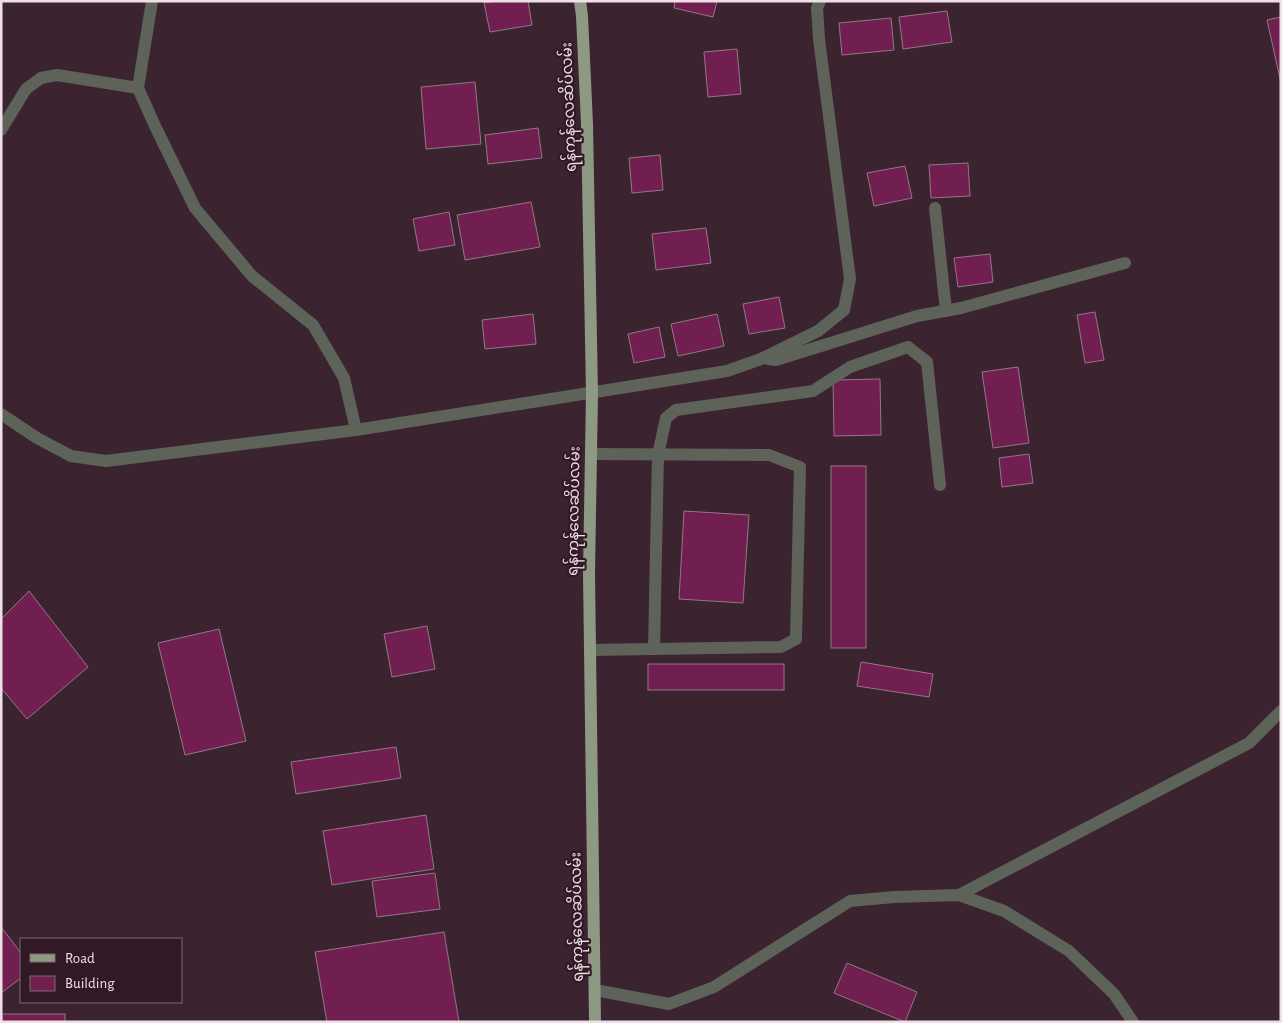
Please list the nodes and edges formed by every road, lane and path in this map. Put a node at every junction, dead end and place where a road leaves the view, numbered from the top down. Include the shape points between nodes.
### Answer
1 (152, 1) edge
2 (580, 1) edge
3 (820, 1) edge
4 (138, 88) junction
5 (1, 130) edge
6 (935, 208) dead end
7 (1125, 263) dead end
8 (946, 311) junction
9 (760, 359) junction
10 (592, 393) junction
11 (1, 414) edge
12 (356, 430) junction
13 (591, 454) junction
14 (658, 454) junction
15 (940, 485) dead end
16 (654, 649) junction
17 (590, 650) junction
18 (1281, 711) edge
19 (959, 896) junction
20 (595, 990) junction
21 (595, 1022) edge
22 (1133, 1022) edge

1 - 4 street
2 - 10 main road, ရန်ကုန်လေဆိပ်လမ်း via 587,124
3 - 9 street via 817,8 819,39 850,279 844,310 818,331
4 - 5 street via 57,75 41,78 26,89
4 - 12 street via 196,208 252,276 312,325 344,378
6 - 8 street
7 - 8 street
8 - 9 street via 917,316 776,360
9 - 10 street via 728,372
10 - 12 street
10 - 13 main road, ရန်ကုန်လေဆိပ်လမ်း
11 - 12 street via 71,456 106,461
13 - 14 street
13 - 17 main road, ရန်ကုန်လေဆိပ်လမ်း
14 - 15 street via 666,418 676,410 813,391 850,367 908,347 927,362
14 - 16 street
14 - 16 street via 769,456 800,467 796,640 781,648
16 - 17 street
17 - 20 main road, ရန်ကုန်လေဆိပ်လမ်း
18 - 19 street via 1249,743
19 - 20 street via 850,901 714,987 669,1004
19 - 22 street via 1004,911 1068,951 1114,994
20 - 21 main road, ရန်ကုန်လေဆိပ်လမ်း

